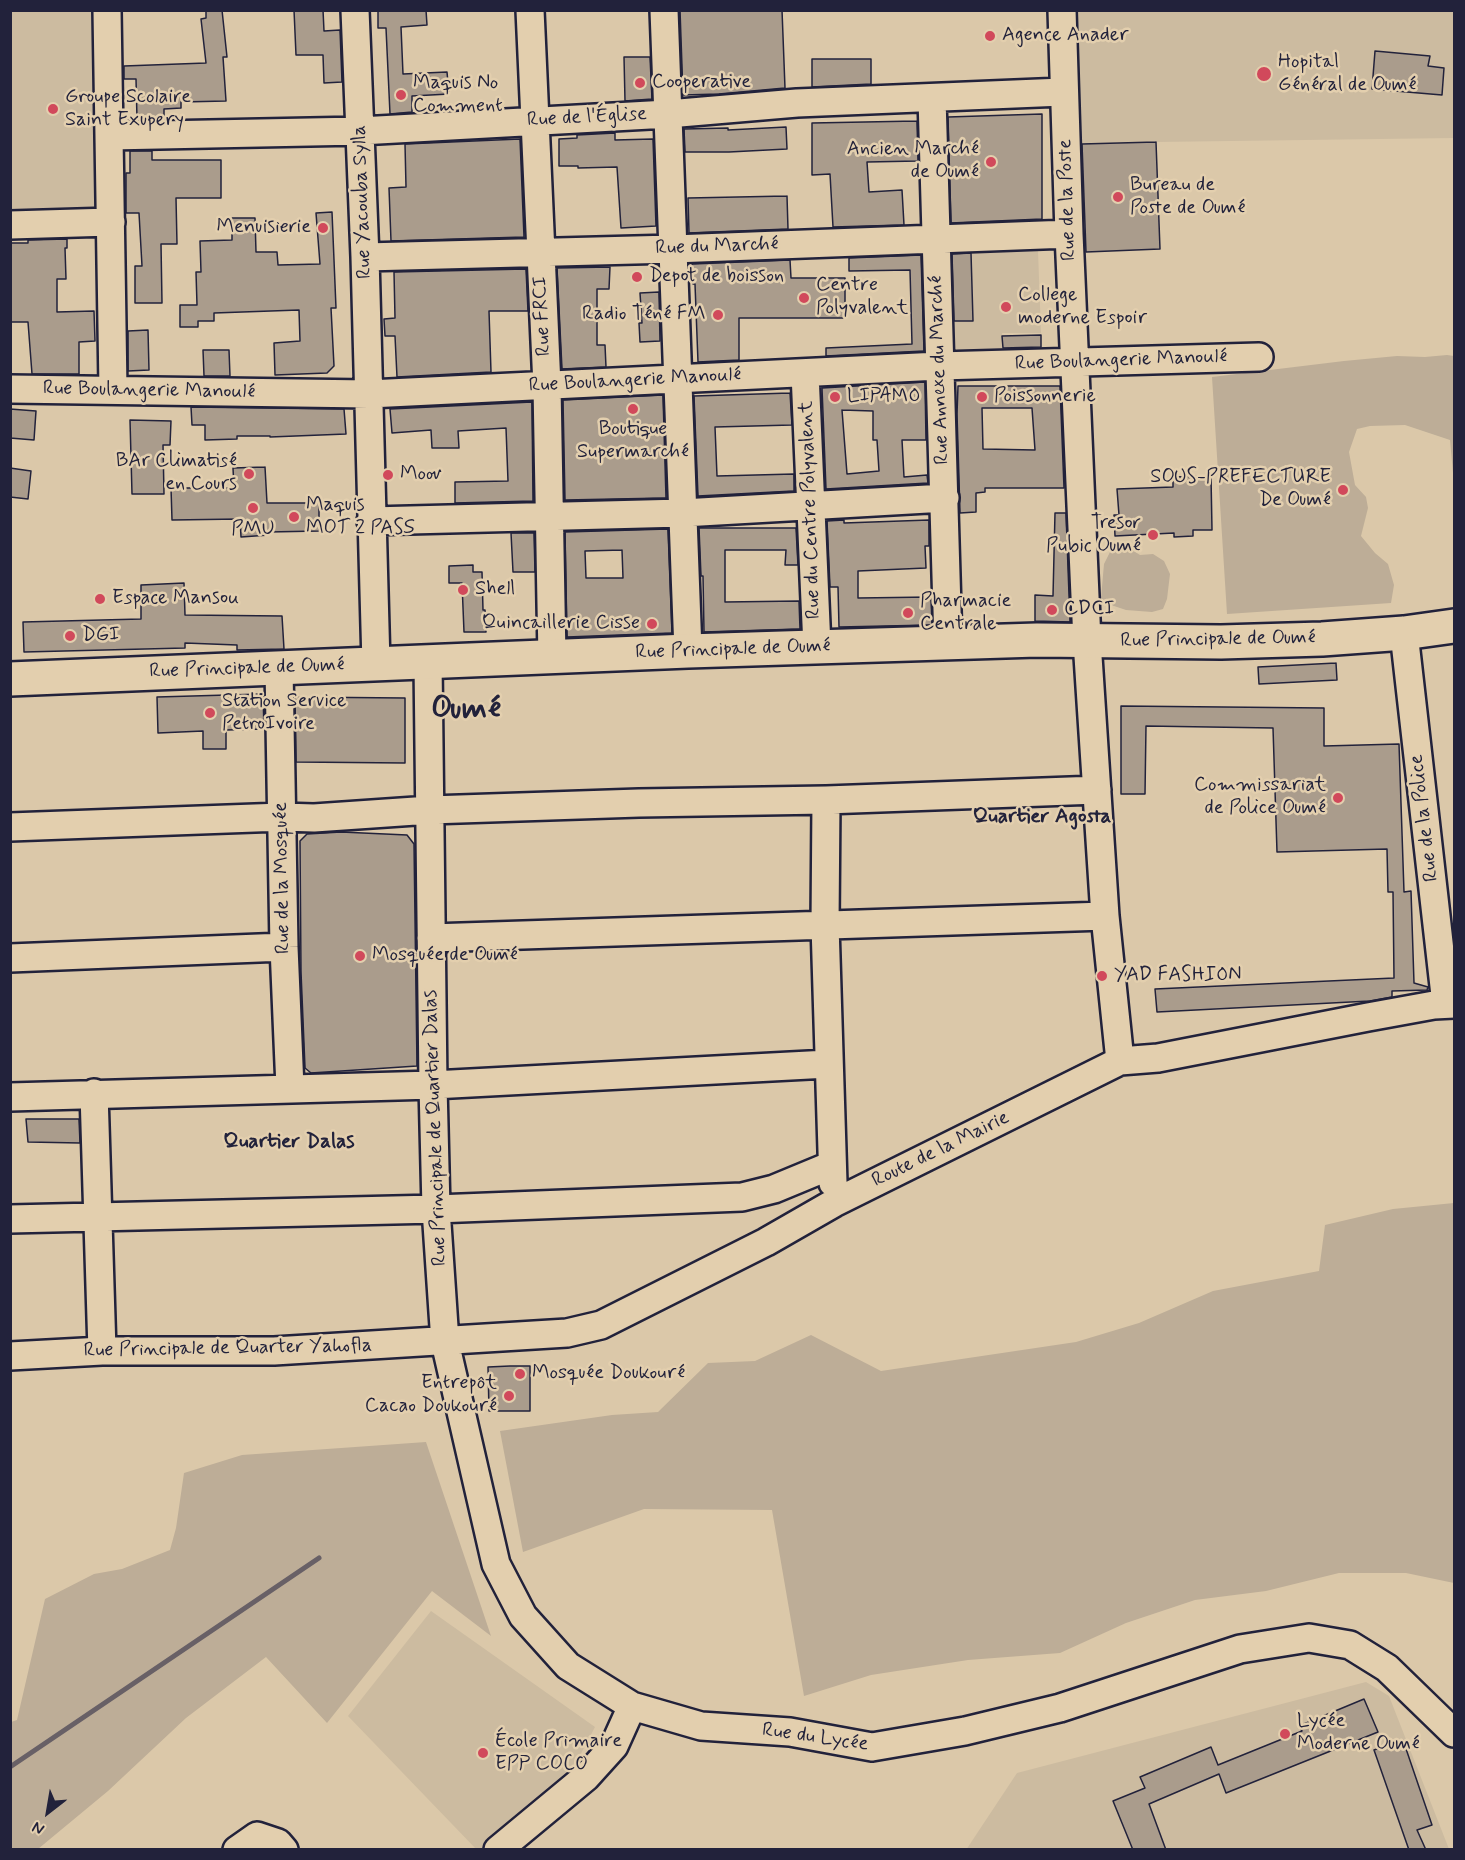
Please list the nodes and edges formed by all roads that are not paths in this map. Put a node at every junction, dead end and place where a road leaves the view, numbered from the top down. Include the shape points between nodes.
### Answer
1 (106, 10) edge
2 (355, 10) edge
3 (530, 10) edge
4 (664, 10) edge
5 (1062, 10) edge
6 (1063, 92) junction
7 (932, 98) junction
8 (668, 114) junction
9 (534, 120) junction
10 (360, 131) junction
11 (109, 136) junction
12 (111, 222) junction
13 (10, 225) edge
14 (1069, 234) junction
15 (936, 238) junction
16 (673, 249) junction
17 (540, 252) junction
18 (365, 257) junction
19 (1259, 357) dead end
20 (1075, 363) junction
21 (939, 366) junction
22 (805, 373) junction
23 (678, 379) junction
24 (547, 386) junction
25 (10, 389) edge
26 (113, 389) junction
27 (369, 394) junction
28 (945, 498) junction
29 (810, 506) junction
30 (683, 513) junction
31 (550, 516) junction
32 (371, 521) junction
33 (1455, 626) edge
34 (1404, 633) junction
35 (1088, 641) junction
36 (948, 643) junction
37 (817, 648) junction
38 (688, 651) junction
39 (552, 658) junction
40 (428, 662) junction
41 (376, 664) junction
42 (279, 668) junction
43 (10, 679) edge
44 (1097, 790) junction
45 (826, 800) junction
46 (430, 810) junction
47 (282, 818) junction
48 (10, 827) edge
49 (1106, 916) junction
50 (825, 925) junction
51 (431, 938) junction
52 (284, 947) junction
53 (10, 958) edge
54 (1450, 1004) edge
55 (1120, 1061) junction
56 (828, 1064) junction
57 (433, 1084) junction
58 (290, 1088) junction
59 (94, 1093) junction
60 (10, 1097) edge
61 (832, 1165) junction
62 (834, 1203) junction
63 (436, 1209) junction
64 (98, 1216) junction
65 (10, 1218) edge
66 (445, 1342) junction
67 (102, 1351) junction
68 (10, 1356) edge
69 (632, 1706) junction
70 (1455, 1733) edge
71 (237, 1850) edge
72 (284, 1850) edge
73 (498, 1850) edge

1 - 11 street
2 - 10 street, Rue Yacouba Sylla
3 - 9 street, Rue FRCI
4 - 8 street
5 - 6 street, Rue de la Poste
6 - 7 street, Rue de l'Église
6 - 14 street, Rue de la Poste
7 - 8 street, Rue de l'Église via 797,103
7 - 15 street, Rue Annexe du Marché
8 - 9 street, Rue de l'Église
8 - 16 street
9 - 10 street, Rue de l'Église
9 - 17 street, Rue FRCI
10 - 11 street, Rue de l'Église
10 - 18 street, Rue Yacouba Sylla
11 - 12 street
12 - 13 street
12 - 26 street
14 - 15 street, Rue du Marché
14 - 20 street, Rue de la Poste
15 - 16 street, Rue du Marché
15 - 21 street, Rue Annexe du Marché
16 - 17 street, Rue du Marché
16 - 23 street
17 - 18 street, Rue du Marché
17 - 24 street, Rue FRCI
18 - 27 street, Rue Yacouba Sylla
19 - 20 street, Rue Boulangerie Manoulé
20 - 21 street, Rue Boulangerie Manoulé
20 - 35 street, Rue de la Poste
21 - 22 street, Rue Boulangerie Manoulé
21 - 28 street, Rue Annexe du Marché
22 - 23 street, Rue Boulangerie Manoulé
22 - 29 street, Rue du Centre Polyvalent
23 - 24 street, Rue Boulangerie Manoulé
23 - 30 street
24 - 27 street, Rue Boulangerie Manoulé
24 - 31 street, Rue FRCI
25 - 26 street, Rue Boulangerie Manoulé
26 - 27 street, Rue Boulangerie Manoulé
27 - 32 street, Rue Yacouba Sylla
28 - 29 street
28 - 36 street, Rue Annexe du Marché
29 - 30 street
29 - 37 street, Rue du Centre Polyvalent
30 - 31 street
30 - 38 street
31 - 32 street
31 - 39 street, Rue FRCI
32 - 41 street, Rue Yacouba Sylla
33 - 34 main road, Rue Principale de Oumé
34 - 35 main road, Rue Principale de Oumé via 1221,642
34 - 54 street, Rue de la Police
35 - 36 main road, Rue Principale de Oumé
35 - 44 street, Rue de la Poste
36 - 37 main road, Rue Principale de Oumé
37 - 38 main road, Rue Principale de Oumé
38 - 39 main road, Rue Principale de Oumé
39 - 40 main road, Rue Principale de Oumé
40 - 41 main road, Rue Principale de Oumé
40 - 46 street, Rue Principale de Quartier Dalas
41 - 42 main road, Rue Principale de Oumé
42 - 43 main road, Rue Principale de Oumé
42 - 47 street, Rue de la Mosquée
44 - 45 street
44 - 49 street, Rue de la Poste
45 - 46 street
45 - 50 street
46 - 47 street
46 - 51 street, Rue Principale de Quartier Dalas
47 - 48 street
47 - 52 street, Rue de la Mosquée
49 - 50 street
49 - 55 street, Rue de la Poste
50 - 51 street
50 - 56 street
51 - 57 street, Rue Principale de Quartier Dalas
52 - 53 street
52 - 58 street, Rue de la Mosquée
54 - 55 street, Route de la Mairie via 1158,1058
55 - 62 street, Route de la Mairie
56 - 57 street
56 - 61 street
57 - 58 street
57 - 63 street, Rue Principale de Quartier Dalas
58 - 59 street
59 - 60 street
59 - 64 street
61 - 62 street
61 - 63 street via 774,1190 742,1197
62 - 66 street, Route de la Mairie via 766,1242 601,1325 567,1333
63 - 64 street
63 - 66 street, Rue Principale de Quartier Dalas
64 - 65 street
64 - 67 street
66 - 67 street, Rue Principale de Quarter Yahofla via 274,1351
66 - 69 street, Rue du Lycée via 496,1564 523,1616 568,1666
67 - 68 street, Rue Principale de Quarter Yahofla
69 - 70 street, Rue du Lycée via 701,1726 790,1732 872,1747 965,1731 1059,1708 1240,1649 1310,1638 1350,1645 1387,1668
69 - 73 street via 614,1746 586,1777
71 - 72 street via 257,1836 278,1843

